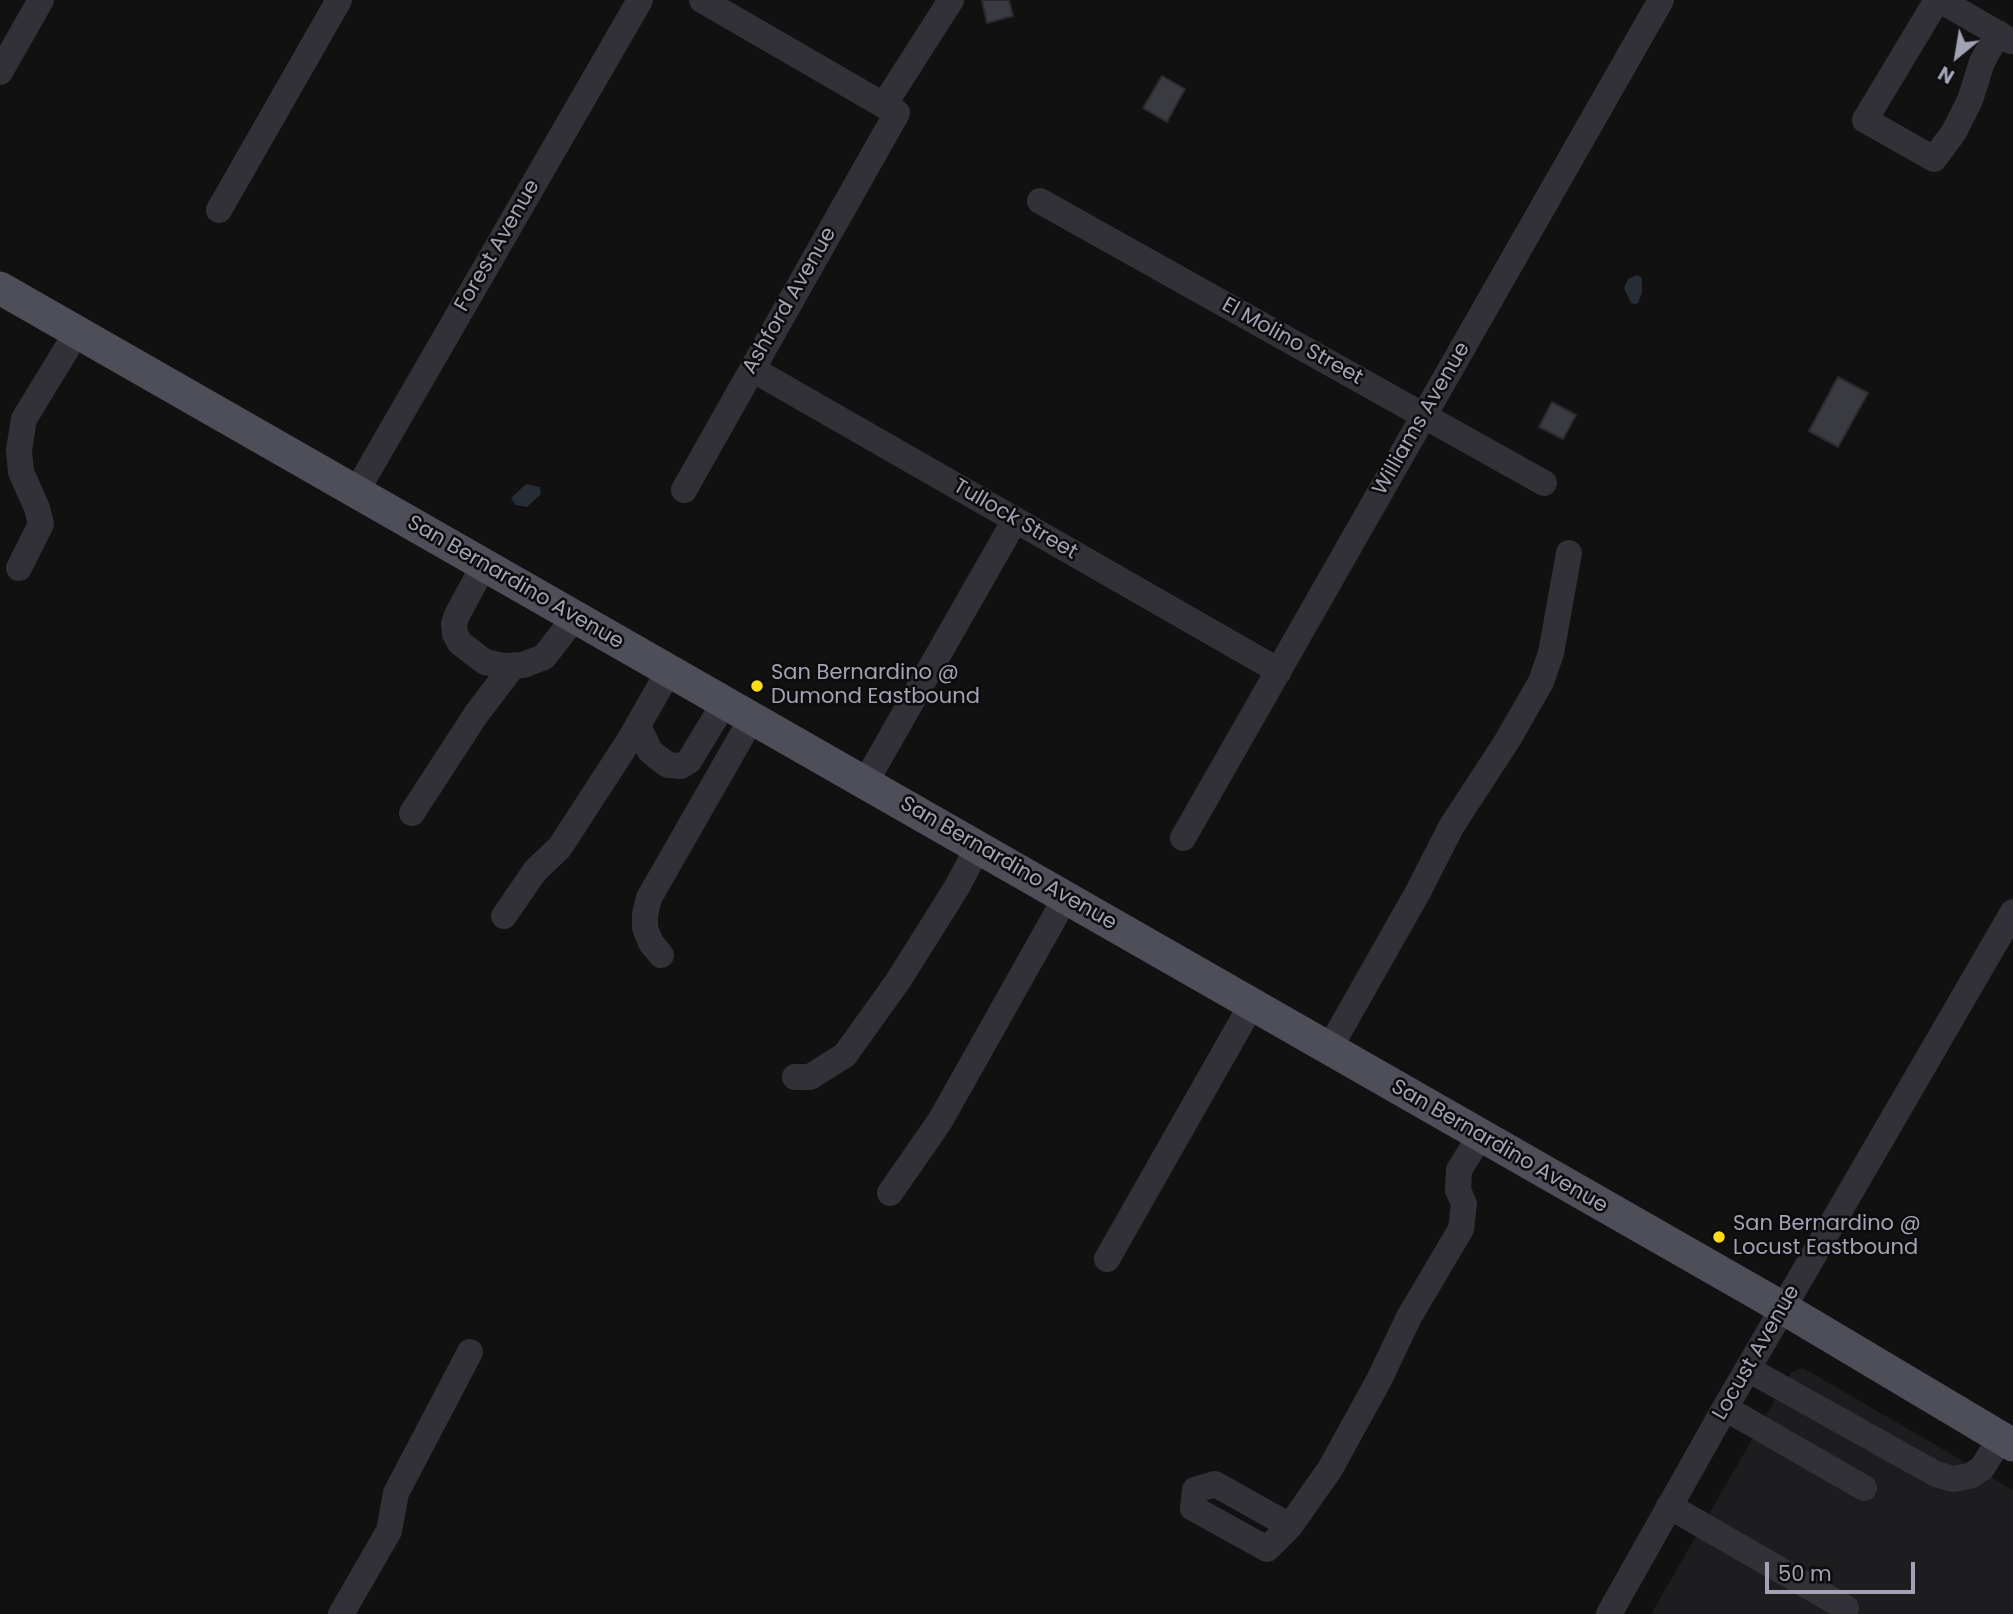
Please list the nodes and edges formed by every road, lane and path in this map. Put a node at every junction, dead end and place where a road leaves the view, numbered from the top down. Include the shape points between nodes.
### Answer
1 (41, 0) edge
2 (339, 0) edge
3 (640, 0) edge
4 (702, 0) edge
5 (951, 0) edge
6 (1661, 0) edge
7 (1938, 0) edge
8 (2005, 37) edge
9 (0, 72) edge
10 (890, 109) junction
11 (1040, 201) dead end
12 (219, 211) dead end
13 (0, 288) edge
14 (77, 332) junction
15 (752, 369) junction
16 (1424, 416) junction
17 (1544, 484) dead end
18 (684, 490) dead end
19 (356, 492) junction
20 (1015, 520) junction
21 (1569, 553) dead end
22 (484, 565) junction
23 (19, 568) dead end
24 (575, 617) junction
25 (513, 666) junction
26 (670, 671) junction
27 (1279, 671) junction
28 (738, 710) junction
29 (638, 726) junction
30 (865, 783) junction
31 (412, 813) dead end
32 (1183, 838) dead end
33 (978, 847) junction
34 (1066, 897) junction
35 (2013, 912) edge
36 (504, 916) dead end
37 (662, 955) dead end
38 (1252, 1004) junction
39 (1329, 1049) junction
40 (795, 1076) dead end
41 (1480, 1136) junction
42 (890, 1193) dead end
43 (1107, 1259) dead end
44 (1783, 1308) junction
45 (471, 1352) dead end
46 (1748, 1369) junction
47 (1725, 1408) junction
48 (2007, 1441) edge
49 (1864, 1488) dead end
50 (1670, 1506) junction
51 (1290, 1526) dead end
52 (1846, 1608) dead end
53 (341, 1614) edge
54 (1609, 1614) edge

1 - 9 street
2 - 12 street
3 - 19 street, Forest Avenue
4 - 10 street
5 - 10 street, Ashford Avenue
6 - 16 street, Williams Avenue
7 - 8 street
7 - 8 street via 1865,120 1934,159 1970,100 1982,62
10 - 15 street, Ashford Avenue
11 - 16 street, El Molino Street
13 - 14 main road, San Bernardino Avenue
14 - 19 main road, San Bernardino Avenue
14 - 23 street via 24,419 19,450 22,472 41,524
15 - 18 street, Ashford Avenue
15 - 20 street, Tullock Street
16 - 17 street, El Molino Street
16 - 27 street, Williams Avenue
19 - 22 main road, San Bernardino Avenue
20 - 27 street, Tullock Street
20 - 30 street
21 - 39 street via 1551,653 1541,682 1451,827
22 - 24 main road, San Bernardino Avenue
22 - 25 street via 457,615 455,634 485,662
24 - 25 street via 544,657
24 - 26 main road, San Bernardino Avenue
25 - 31 street
26 - 28 main road, San Bernardino Avenue
26 - 29 street
27 - 32 street, Williams Avenue
28 - 29 street via 681,766 668,765 650,751
28 - 30 main road, San Bernardino Avenue
28 - 37 street via 649,898 645,928 650,943
29 - 36 street via 560,847 535,871
30 - 33 main road, San Bernardino Avenue
33 - 34 main road, San Bernardino Avenue
33 - 40 street via 898,981 845,1055 810,1077
34 - 38 main road, San Bernardino Avenue
34 - 42 street via 940,1121
35 - 44 street, Locust Avenue
38 - 39 main road, San Bernardino Avenue
38 - 43 street
39 - 41 main road, San Bernardino Avenue
41 - 44 main road, San Bernardino Avenue
41 - 51 street via 1460,1170 1461,1229 1330,1469
44 - 46 street, Locust Avenue
44 - 48 main road, San Bernardino Avenue
45 - 53 street via 396,1493 388,1531
46 - 47 street, Locust Avenue
46 - 48 street via 1936,1474 1953,1479 1982,1468
47 - 49 street
47 - 50 street, Locust Avenue
50 - 52 street
50 - 54 street, Locust Avenue

